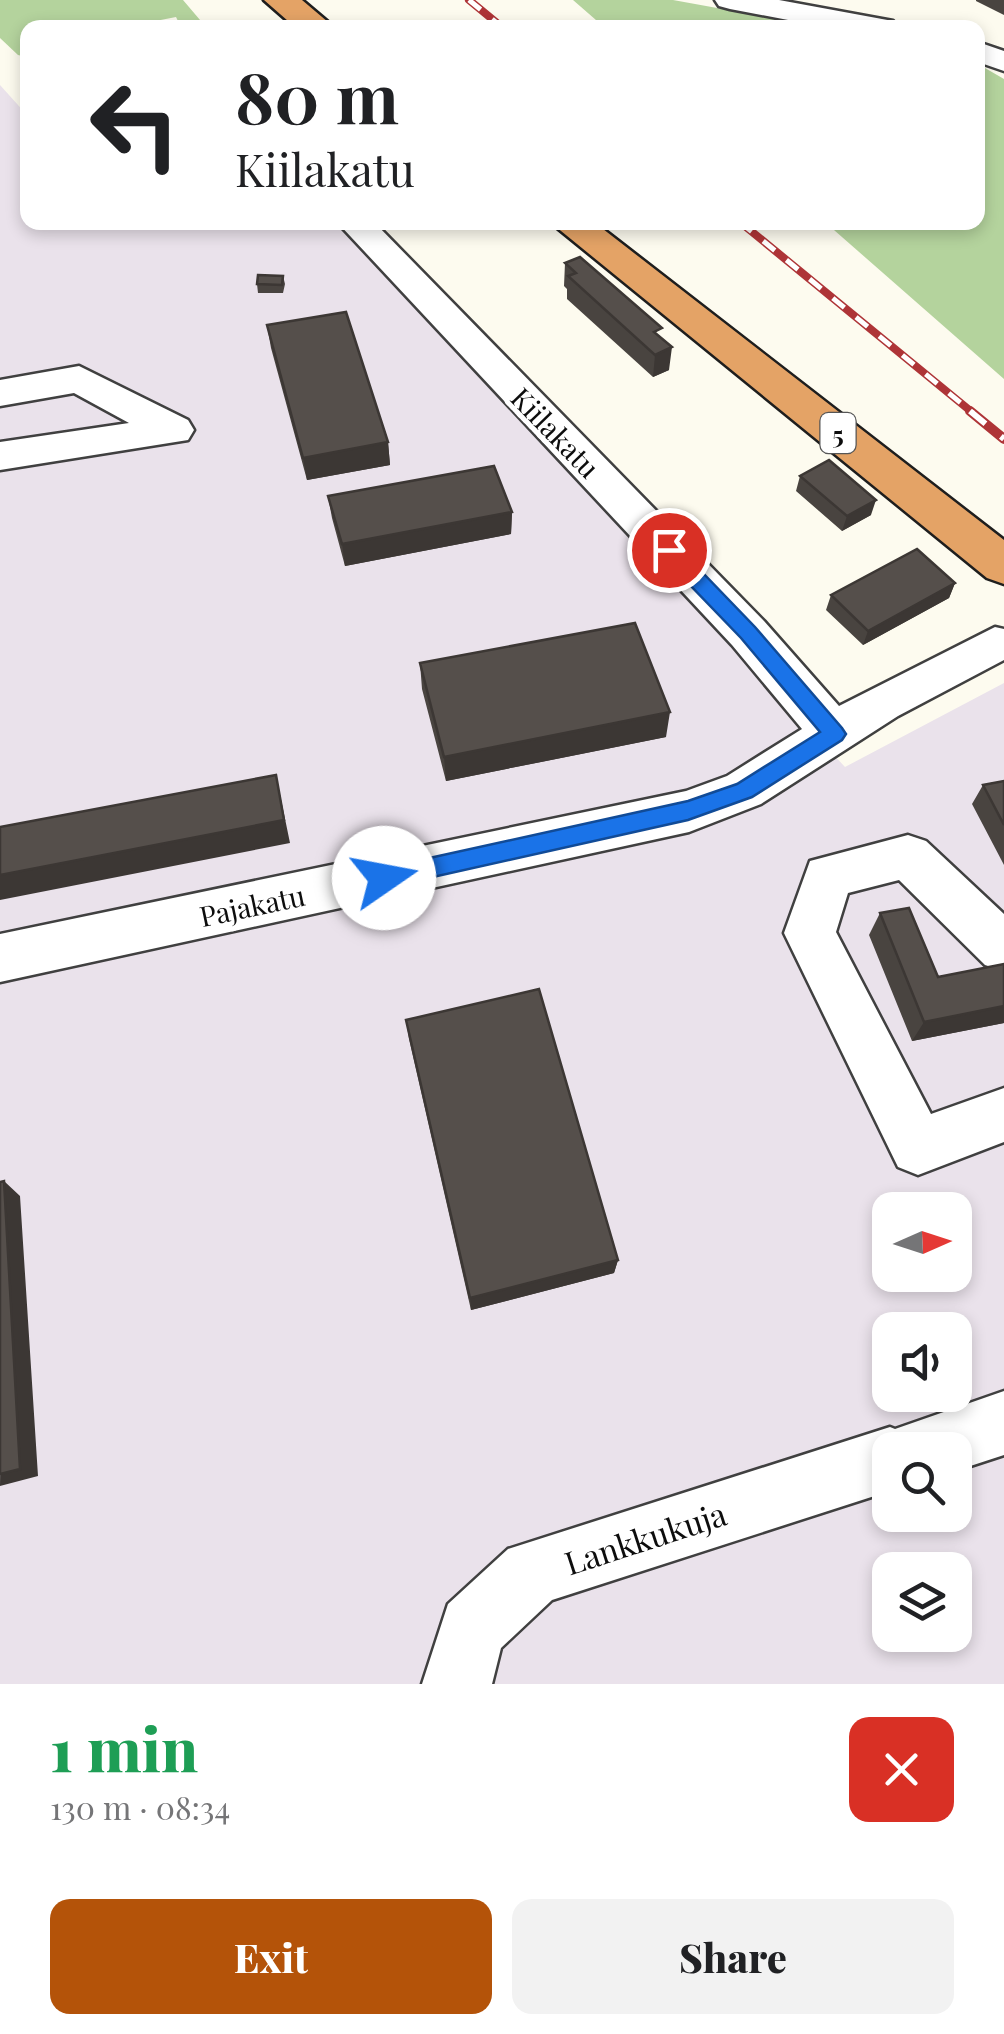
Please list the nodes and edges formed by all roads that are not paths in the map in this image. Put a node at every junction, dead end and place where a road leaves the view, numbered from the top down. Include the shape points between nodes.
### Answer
1 (282, 0) edge
2 (730, 0) edge
3 (308, 20) edge
4 (839, 20) edge
5 (362, 230) edge
6 (579, 230) edge
7 (0, 393) edge
8 (0, 456) edge
9 (1004, 566) edge
10 (995, 644) dead end
11 (835, 734) junction
12 (1004, 948) edge
13 (0, 958) edge
14 (1004, 1115) edge
15 (1004, 1423) edge
16 (972, 1433) edge
17 (872, 1465) edge
18 (457, 1684) edge

1 - 3 highway
2 - 4 street
5 - 11 street, Kiilakatu via 748,633
6 - 9 highway, 5
7 - 8 street via 80,379 174,430
10 - 11 street, Pajakatu
11 - 13 street, Pajakatu via 744,790 688,810
12 - 14 street via 908,856 828,876 810,934 918,1147
15 - 16 street
17 - 18 street, Lankkukuja via 532,1573 472,1628

